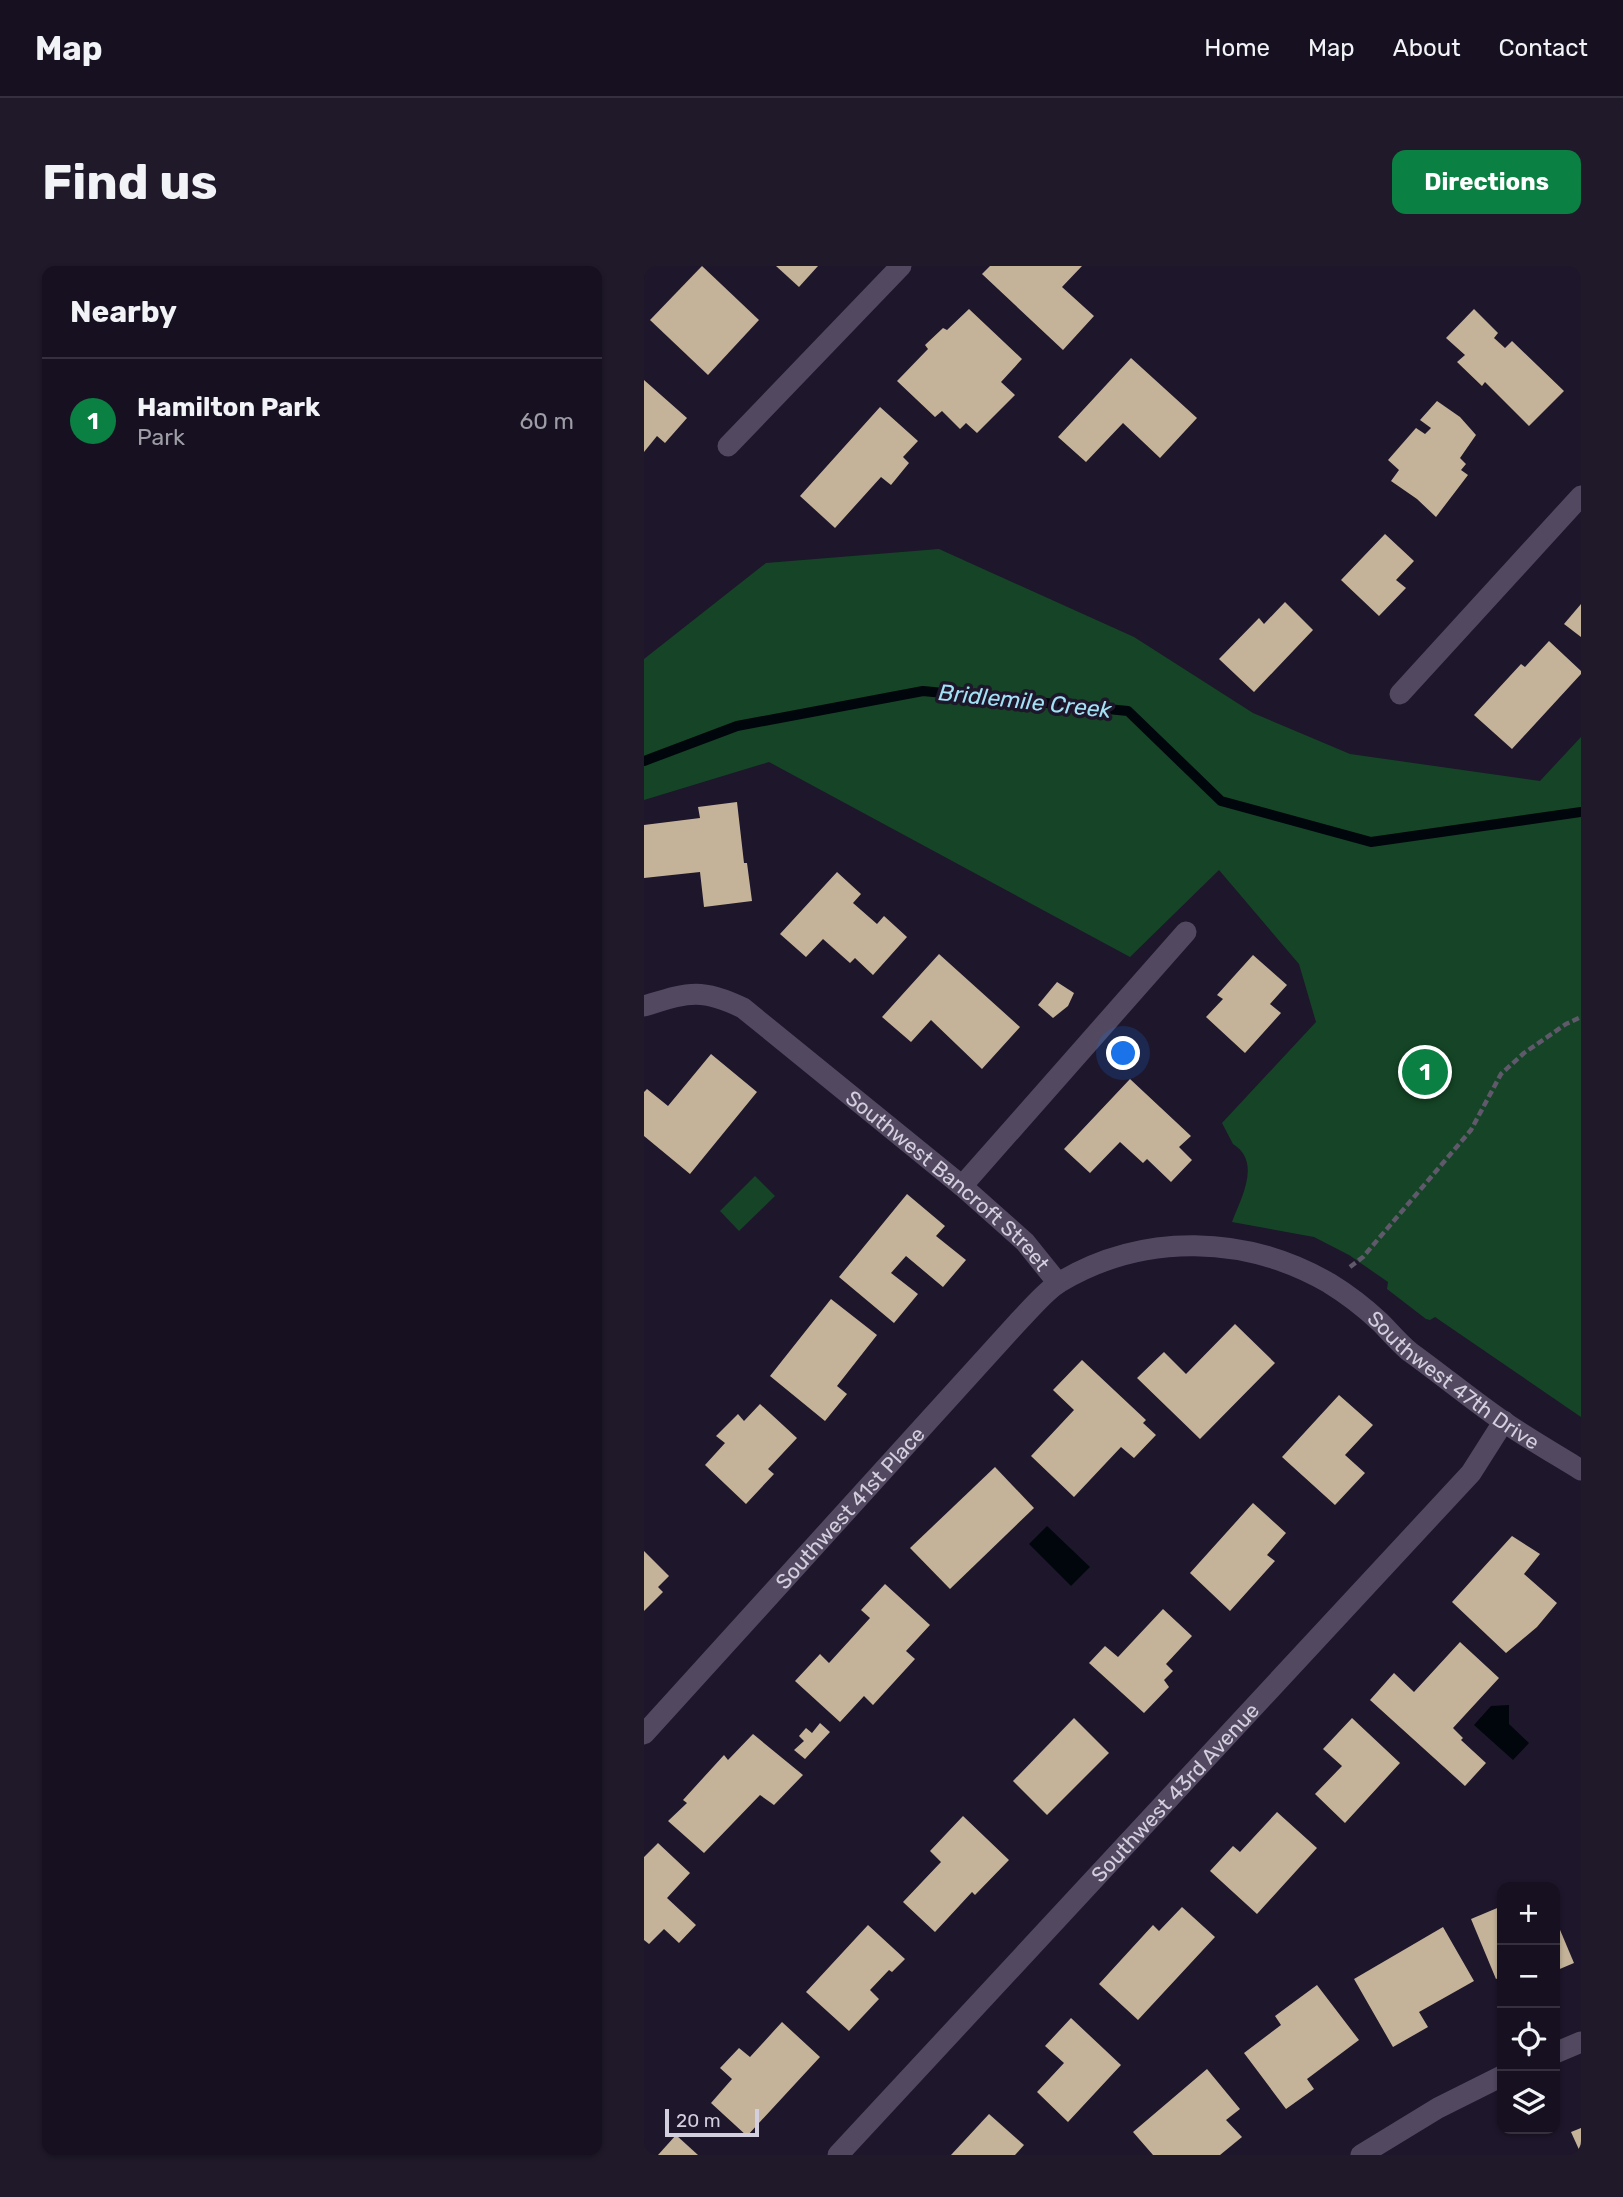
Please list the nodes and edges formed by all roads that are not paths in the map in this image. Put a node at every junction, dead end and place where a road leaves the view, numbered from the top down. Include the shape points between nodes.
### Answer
1 (901, 266) edge
2 (729, 446) dead end
3 (1581, 496) edge
4 (1400, 694) dead end
5 (1186, 932) dead end
6 (644, 1006) edge
7 (962, 1186) junction
8 (1058, 1283) junction
9 (1330, 1284) joint
10 (1504, 1421) junction
11 (1581, 1469) edge
12 (644, 1734) edge
13 (1581, 2042) edge
14 (1560, 2051) edge
15 (1497, 2078) edge
16 (838, 2155) edge
17 (1361, 2155) edge

1 - 2 street
3 - 4 street
5 - 7 street
6 - 7 street, Southwest Bancroft Street via 702,993 743,1008
7 - 8 street, Southwest Bancroft Street via 1025,1242
8 - 9 street, Southwest Bancroft Street via 1090,1267 1139,1252 1223,1246 1256,1252
8 - 12 street, Southwest 41st Place
9 - 10 street, Southwest 47th Drive via 1405,1348
10 - 11 street, Southwest 47th Drive
10 - 16 street, Southwest 43rd Avenue via 1471,1473
13 - 14 street
15 - 17 street

